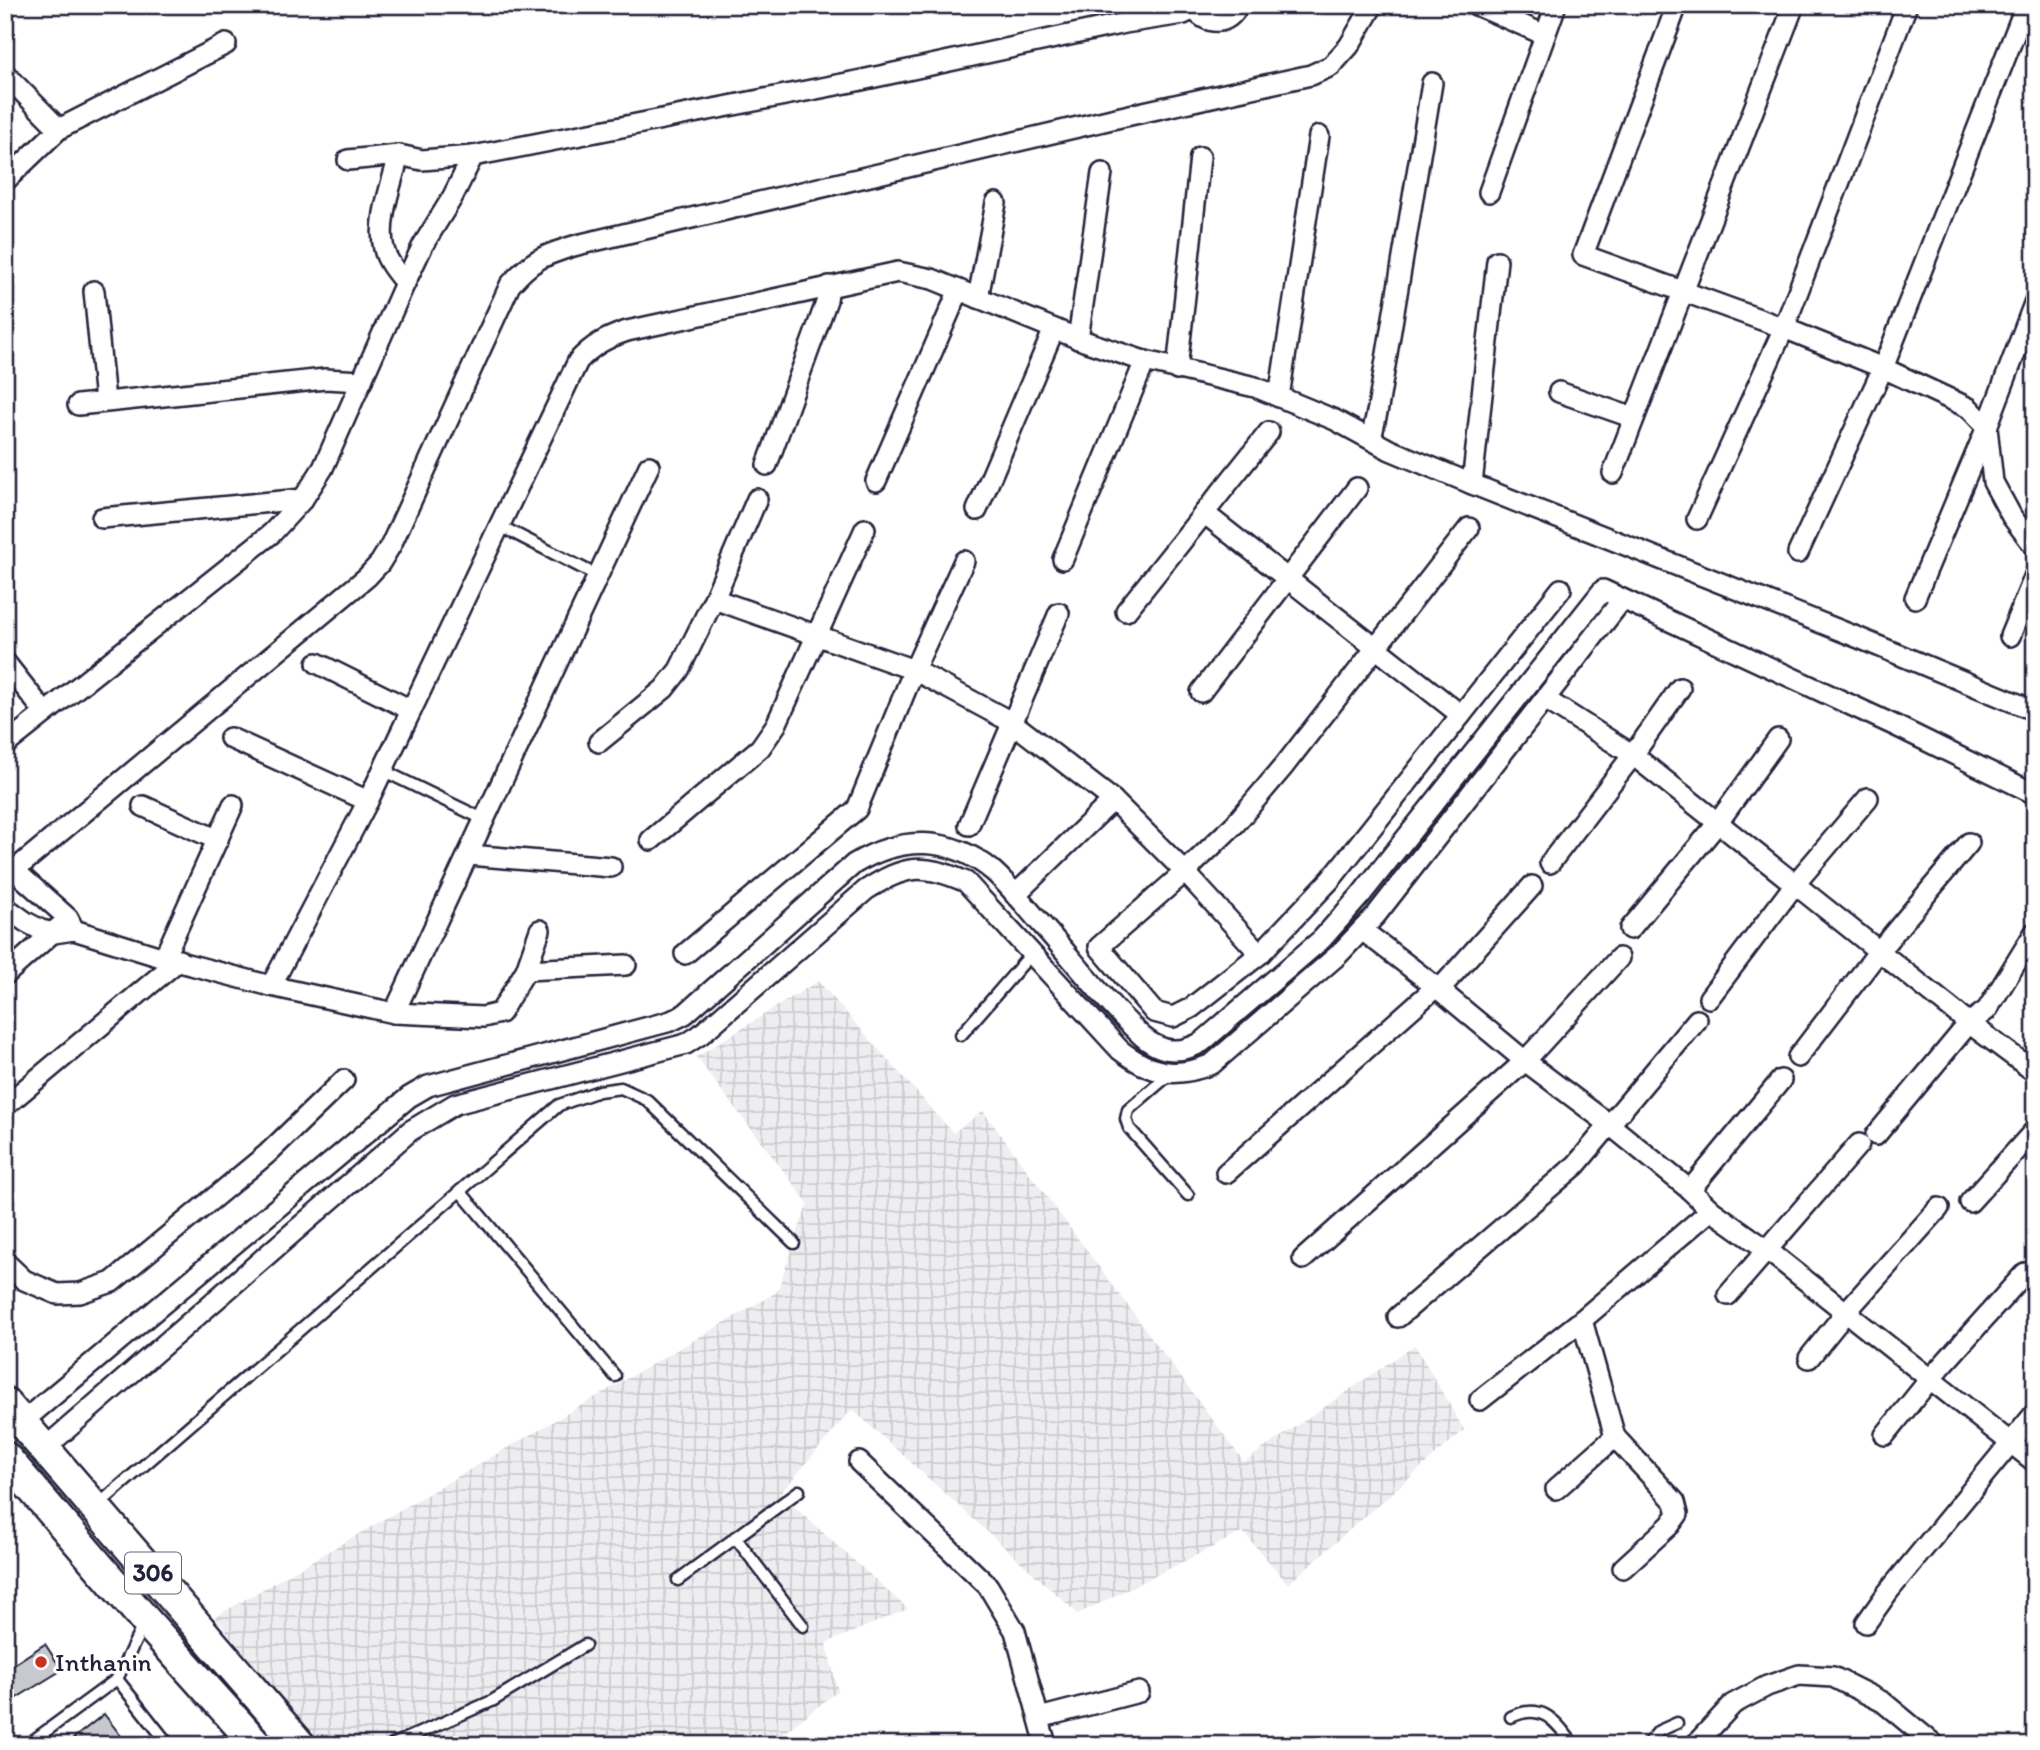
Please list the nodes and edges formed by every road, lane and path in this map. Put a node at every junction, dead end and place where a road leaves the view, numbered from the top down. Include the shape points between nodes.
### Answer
1 (1238, 5) edge
2 (1373, 5) edge
3 (1476, 5) edge
4 (1556, 5) edge
5 (1677, 5) edge
6 (1794, 5) edge
7 (1906, 5) edge
8 (2026, 5) edge
9 (1184, 9) edge
10 (1545, 35) junction
11 (226, 44) dead end
12 (5, 74) edge
13 (1432, 82) dead end
14 (59, 130) junction
15 (1319, 136) dead end
16 (399, 155) junction
17 (473, 156) junction
18 (1200, 157) dead end
19 (348, 160) dead end
20 (1102, 173) dead end
21 (5, 181) edge
22 (1489, 192) dead end
23 (996, 203) dead end
24 (1497, 261) dead end
25 (405, 283) junction
26 (829, 286) junction
27 (959, 290) junction
28 (1682, 290) junction
29 (94, 291) dead end
30 (978, 298) junction
31 (2035, 301) edge
32 (1784, 328) junction
33 (1054, 329) junction
34 (1077, 339) junction
35 (1145, 361) junction
36 (1883, 368) junction
37 (1177, 370) junction
38 (362, 381) junction
39 (1559, 392) dead end
40 (1279, 397) junction
41 (105, 401) junction
42 (78, 405) dead end
43 (1634, 418) junction
44 (1987, 426) junction
45 (1269, 432) dead end
46 (1371, 439) junction
47 (767, 465) dead end
48 (649, 466) dead end
49 (1613, 473) dead end
50 (876, 481) dead end
51 (1472, 484) junction
52 (1357, 488) dead end
53 (303, 499) junction
54 (757, 499) dead end
55 (976, 510) dead end
56 (1204, 513) junction
57 (102, 518) dead end
58 (1698, 519) dead end
59 (500, 526) junction
60 (1469, 528) dead end
61 (864, 529) dead end
62 (2035, 547) edge
63 (1798, 553) dead end
64 (1063, 559) dead end
65 (964, 561) dead end
66 (2035, 575) edge
67 (598, 576) junction
68 (1288, 579) junction
69 (1561, 589) dead end
70 (1915, 597) dead end
71 (714, 599) junction
72 (1622, 600) junction
73 (1126, 611) dead end
74 (1059, 613) dead end
75 (816, 635) junction
76 (2010, 636) dead end
77 (1376, 648) junction
78 (5, 662) edge
79 (317, 663) dead end
80 (914, 670) junction
81 (1680, 688) dead end
82 (1201, 692) dead end
83 (1545, 699) junction
84 (411, 710) junction
85 (2035, 711) edge
86 (45, 713) junction
87 (1461, 715) junction
88 (1013, 723) junction
89 (230, 738) dead end
90 (1778, 738) dead end
91 (599, 742) dead end
92 (5, 745) edge
93 (1633, 755) junction
94 (383, 770) junction
95 (2035, 793) edge
96 (1868, 798) dead end
97 (1113, 800) junction
98 (368, 801) junction
99 (233, 805) dead end
100 (144, 806) dead end
101 (485, 821) junction
102 (1717, 824) junction
103 (969, 825) dead end
104 (218, 840) junction
105 (651, 840) dead end
106 (1969, 843) dead end
107 (469, 855) junction
108 (1550, 863) dead end
109 (611, 867) dead end
110 (1185, 873) junction
111 (10, 874) edge
112 (1795, 884) junction
113 (1531, 886) dead end
114 (1015, 895) junction
115 (5, 907) edge
116 (71, 924) junction
117 (1630, 929) dead end
118 (540, 930) dead end
119 (1362, 930) junction
120 (2035, 932) edge
121 (54, 933) junction
122 (1880, 951) junction
123 (1032, 953) junction
124 (685, 954) dead end
125 (1260, 954) junction
126 (1619, 958) dead end
127 (172, 959) junction
128 (626, 965) dead end
129 (526, 971) junction
130 (5, 975) edge
131 (271, 986) junction
132 (1437, 989) junction
133 (1709, 998) dead end
134 (394, 1013) junction
135 (1697, 1020) dead end
136 (1969, 1023) junction
137 (961, 1035) dead end
138 (1798, 1056) dead end
139 (1525, 1061) junction
140 (2035, 1072) edge
141 (1171, 1073) junction
142 (344, 1080) dead end
143 (1781, 1080) dead end
144 (5, 1106) edge
145 (1610, 1125) junction
146 (2035, 1130) edge
147 (1226, 1173) dead end
148 (1690, 1190) junction
149 (460, 1191) junction
150 (1188, 1195) dead end
151 (1970, 1202) dead end
152 (1939, 1208) dead end
153 (1711, 1210) junction
154 (794, 1243) dead end
155 (1766, 1249) junction
156 (1303, 1259) dead end
157 (5, 1262) edge
158 (2025, 1273) dead end
159 (1728, 1295) dead end
160 (1846, 1312) junction
161 (1398, 1317) dead end
162 (1582, 1320) junction
163 (1809, 1358) dead end
164 (615, 1376) dead end
165 (1930, 1379) junction
166 (1480, 1400) dead end
167 (14, 1412) edge
168 (2035, 1413) edge
169 (1885, 1435) dead end
170 (1615, 1437) junction
171 (2009, 1442) junction
172 (45, 1448) junction
173 (859, 1462) dead end
174 (2035, 1462) edge
175 (9, 1467) edge
176 (1556, 1489) dead end
177 (799, 1491) dead end
178 (96, 1507) junction
179 (735, 1537) junction
180 (1623, 1568) dead end
181 (678, 1580) dead end
182 (145, 1620) junction
183 (1866, 1623) dead end
184 (803, 1626) dead end
185 (584, 1645) dead end
186 (117, 1679) junction
187 (1139, 1692) dead end
188 (1511, 1717) dead end
189 (1039, 1718) junction
190 (1677, 1723) dead end
191 (253, 1740) edge
192 (27, 1745) edge
193 (169, 1745) edge
194 (208, 1745) edge
195 (300, 1745) edge
196 (392, 1745) edge
197 (1046, 1745) edge
198 (1574, 1745) edge
199 (1647, 1745) edge
200 (1695, 1745) edge
201 (1935, 1745) edge

1 - 9 street via 1223,21 1206,20 1194,9
2 - 111 street via 1349,46 1331,66 1311,75 546,254 510,285 380,563
3 - 10 street
4 - 10 street
5 - 28 street via 1583,255
6 - 28 street
7 - 32 street
8 - 36 street
9 - 17 street via 857,81
10 - 22 street
11 - 14 street
12 - 14 street
13 - 46 street
14 - 21 street
15 - 40 street
16 - 17 street via 422,160
16 - 19 street
16 - 25 street via 382,231 384,250
17 - 25 street
18 - 37 street
20 - 34 street
23 - 30 street
24 - 51 street
25 - 38 street
26 - 27 street via 898,272
26 - 47 street
26 - 59 street via 627,331 593,346 568,379
27 - 30 street
27 - 50 street
28 - 32 street
28 - 43 street
29 - 41 street
30 - 33 street
31 - 44 street
32 - 36 street
32 - 58 street
33 - 34 street
33 - 55 street
34 - 35 street
35 - 37 street
35 - 64 street
36 - 44 street via 1969,408
36 - 63 street
37 - 40 street via 1232,380
38 - 41 street via 325,379
38 - 53 street via 323,468
39 - 43 street
40 - 46 street
41 - 42 street
43 - 49 street
44 - 62 street via 1993,482
44 - 70 street
45 - 56 street
46 - 51 street
48 - 67 street
51 - 85 street
52 - 68 street
53 - 57 street
53 - 86 street via 272,533
54 - 71 street
56 - 68 street
56 - 73 street
59 - 67 lane
59 - 84 street
60 - 77 street
61 - 75 street
65 - 80 street
66 - 76 street
67 - 101 street
68 - 77 street
68 - 82 street
69 - 87 street
71 - 75 street
71 - 91 street via 679,670 664,689
72 - 83 street
72 - 95 street
72 - 114 street via 1603,590 1322,939 1188,1050 1163,1049 1143,1037
74 - 88 street
75 - 80 street
75 - 105 street via 776,726 760,748
77 - 87 street
77 - 110 street via 1235,824
78 - 86 street
79 - 84 street
80 - 88 street
80 - 124 street via 857,808
81 - 93 street
83 - 93 street
83 - 119 street
84 - 94 street
86 - 92 street
87 - 125 street via 1331,879
88 - 97 street
88 - 103 street
89 - 98 street
90 - 102 street
93 - 102 street
93 - 108 street
94 - 98 street
94 - 101 lane
96 - 112 street
97 - 110 street
97 - 114 street
98 - 131 street
99 - 104 street
100 - 104 street
101 - 107 street
102 - 112 street
102 - 117 street
104 - 127 street
106 - 122 street
107 - 109 street
107 - 134 street
110 - 125 street
110 - 125 street via 1099,947 1154,1012 1173,1017 1191,1008
111 - 116 street
112 - 122 street
112 - 133 street
113 - 132 street
114 - 167 street via 993,871 952,848 915,843 872,853 685,1014 428,1086 409,1097
115 - 121 street via 33,927
116 - 121 street
116 - 127 street
118 - 129 street
119 - 132 street
119 - 141 street via 1212,1064
120 - 136 street via 1987,1010
121 - 130 street
122 - 136 street
122 - 138 street
123 - 137 lane
123 - 141 street via 1120,1050 1138,1064
123 - 172 street via 966,882 943,872 892,873 866,890 686,1044 455,1104 429,1118
126 - 139 street
127 - 131 street
127 - 144 street
128 - 129 street
129 - 134 street via 494,1016
131 - 134 street
132 - 139 street
132 - 147 street
135 - 145 street
136 - 140 street
136 - 155 street
139 - 145 street
139 - 156 street
141 - 150 lane via 1128,1110 1126,1119
142 - 157 street via 267,1154 112,1282 80,1293 57,1294 24,1280
143 - 148 street
145 - 148 street
145 - 161 street via 1576,1164
146 - 151 street
148 - 153 street
149 - 154 lane via 559,1105 621,1088 647,1100
149 - 164 lane
149 - 178 lane
152 - 160 street
153 - 155 street
153 - 162 street
155 - 159 street
155 - 160 street
158 - 165 street
160 - 163 street
160 - 165 street
162 - 166 street
162 - 170 street
165 - 169 street
165 - 171 street
167 - 172 main road, 306
168 - 171 street
170 - 176 street
170 - 180 street via 1675,1502 1678,1514
171 - 174 street
171 - 183 street
172 - 178 main road, 306
173 - 189 street via 988,1586 1015,1631
175 - 182 main road, 306
177 - 179 lane
178 - 195 main road, 306
179 - 181 lane
179 - 184 lane
182 - 186 lane
182 - 191 main road, 306
185 - 196 lane via 492,1701
186 - 192 lane
186 - 193 lane
187 - 189 street
188 - 198 lane via 1526,1710 1541,1713
189 - 197 street
190 - 199 lane via 1659,1731
191 - 194 lane
200 - 201 street via 1733,1704 1799,1675 1833,1677 1883,1702

